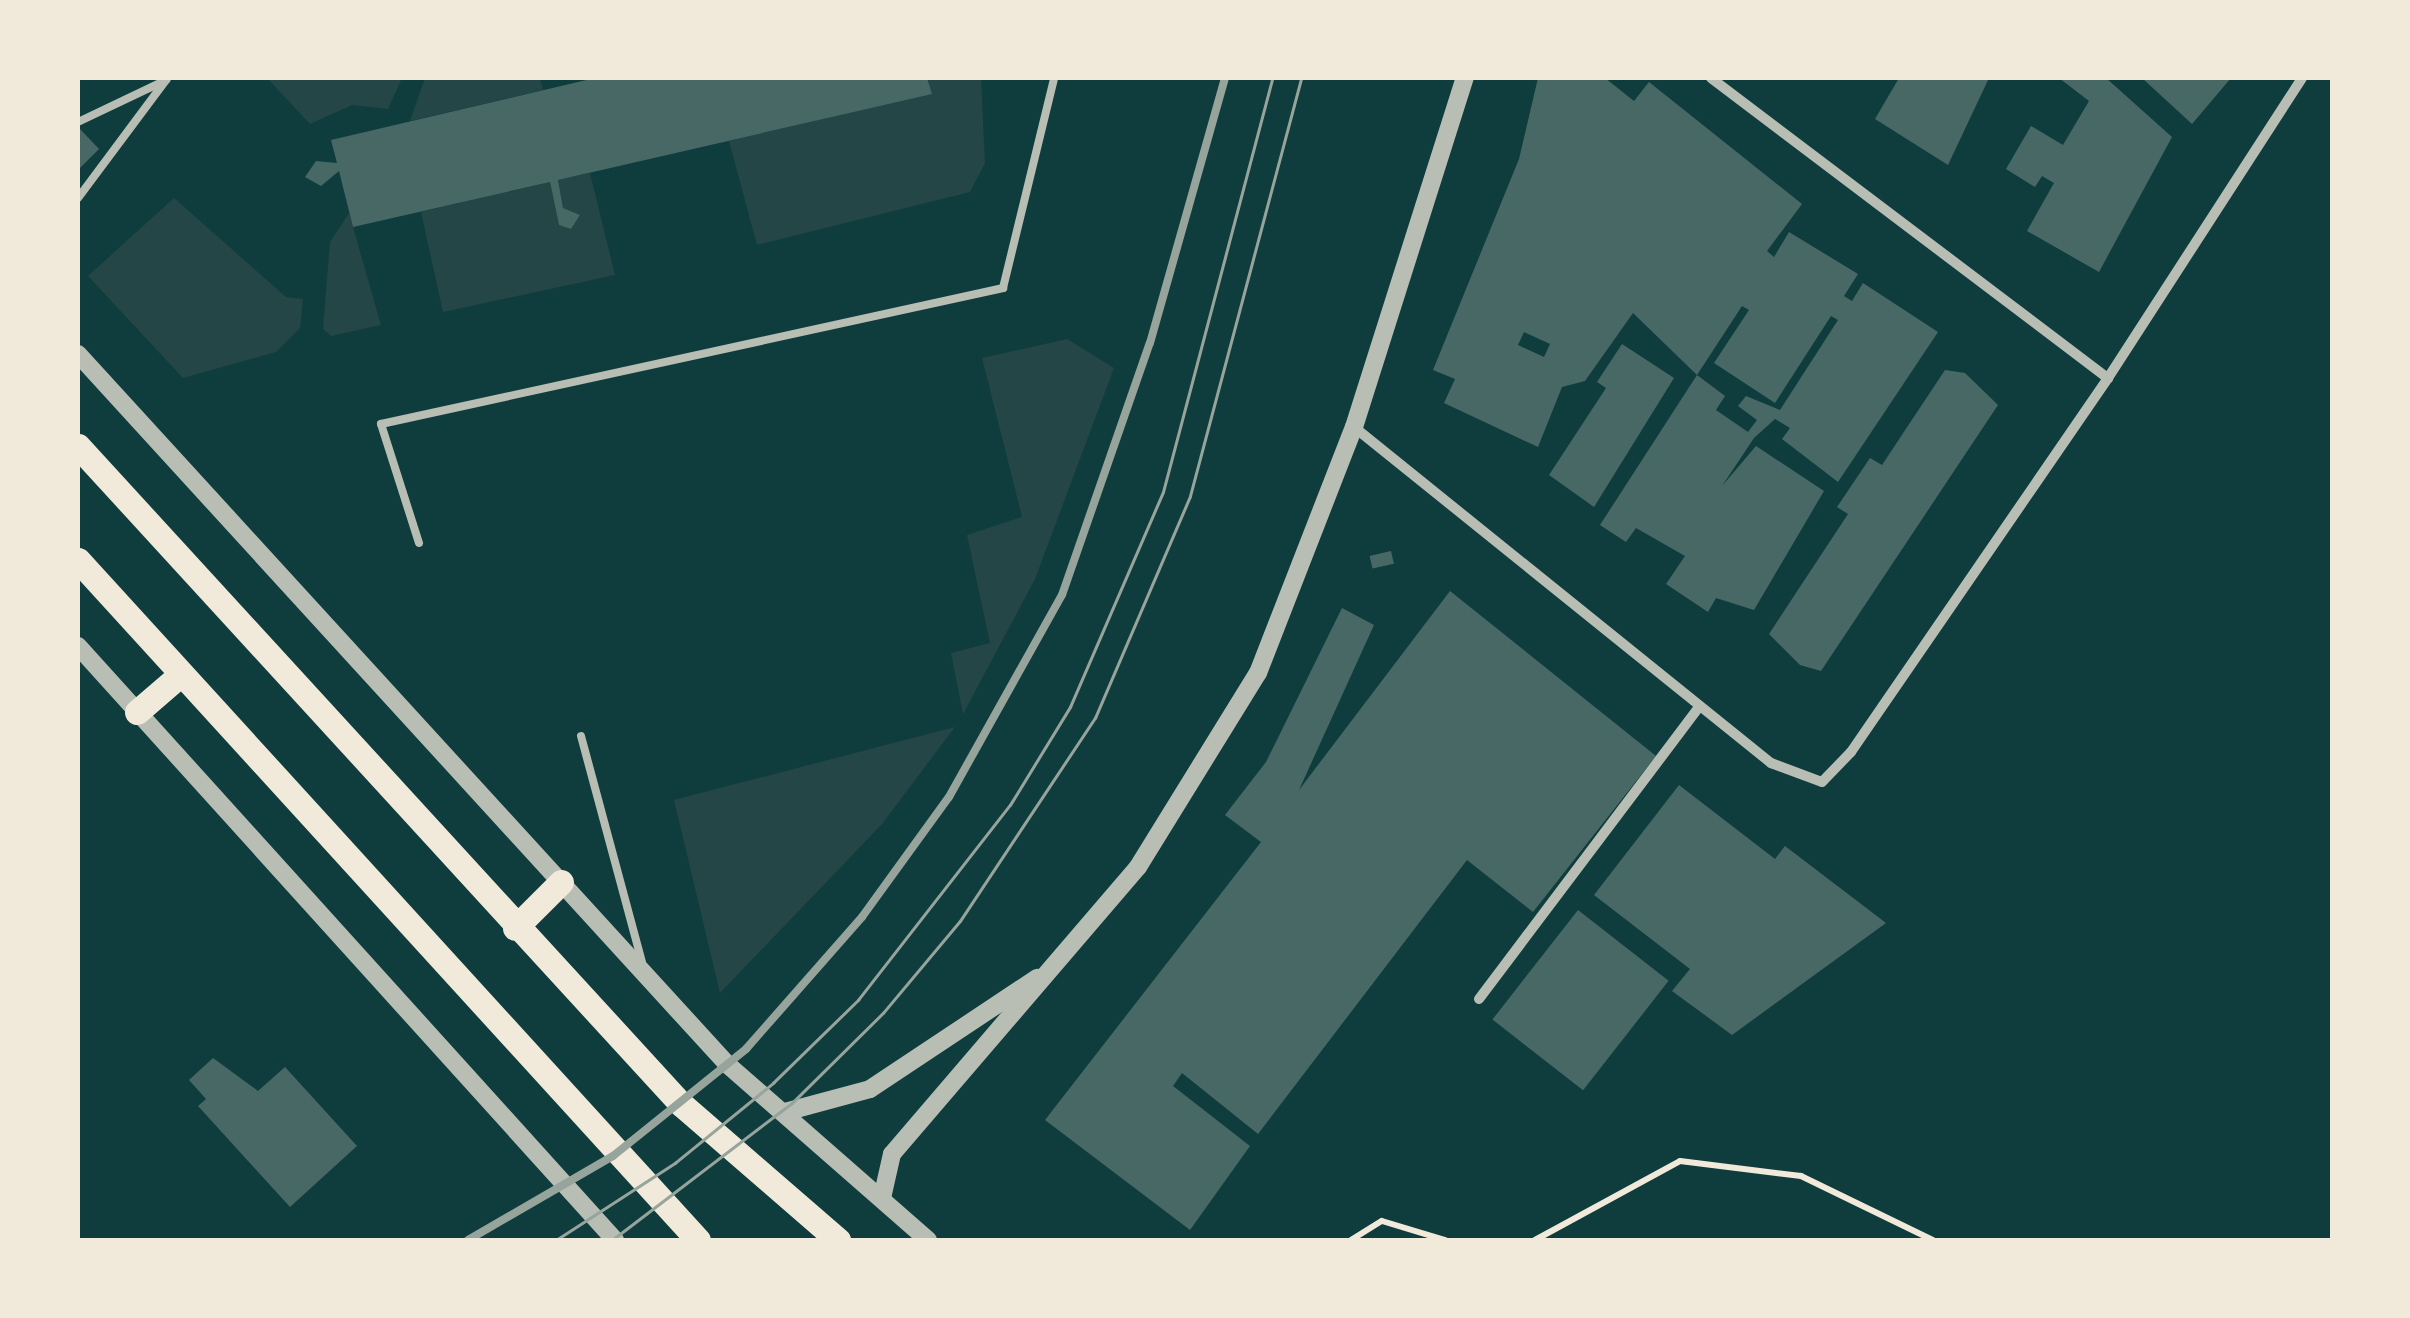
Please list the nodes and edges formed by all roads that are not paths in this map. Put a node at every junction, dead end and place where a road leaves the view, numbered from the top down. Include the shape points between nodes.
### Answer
1 (167, 78) edge
2 (1054, 78) edge
3 (1465, 78) edge
4 (1711, 78) edge
5 (2302, 78) edge
6 (78, 122) edge
7 (78, 198) edge
8 (78, 354) edge
9 (2108, 378) junction
10 (1354, 427) junction
11 (78, 446) edge
12 (419, 543) dead end
13 (78, 560) edge
14 (78, 646) edge
15 (181, 674) junction
16 (1698, 708) junction
17 (138, 712) junction
18 (582, 736) dead end
19 (561, 882) junction
20 (515, 928) junction
21 (1050, 969) junction
22 (645, 976) junction
23 (1479, 999) dead end
24 (785, 1112) junction
25 (882, 1198) junction
26 (615, 1240) edge
27 (698, 1240) edge
28 (838, 1240) edge
29 (928, 1240) edge

1 - 6 lane
1 - 7 lane
2 - 12 lane via 1003,288 381,424
3 - 10 street
4 - 9 street
5 - 9 street
8 - 19 street
9 - 16 street via 1852,752 1822,782 1798,780
10 - 16 street
10 - 21 street via 1248,690 1138,867
11 - 20 main road
13 - 15 main road
14 - 17 street
15 - 17 main road
15 - 27 main road
16 - 23 street
17 - 26 street
18 - 22 lane
19 - 20 main road
19 - 22 street
20 - 28 main road via 681,1104
21 - 24 street via 870,1089
21 - 25 street via 892,1154
22 - 24 street
24 - 25 street
25 - 29 street

